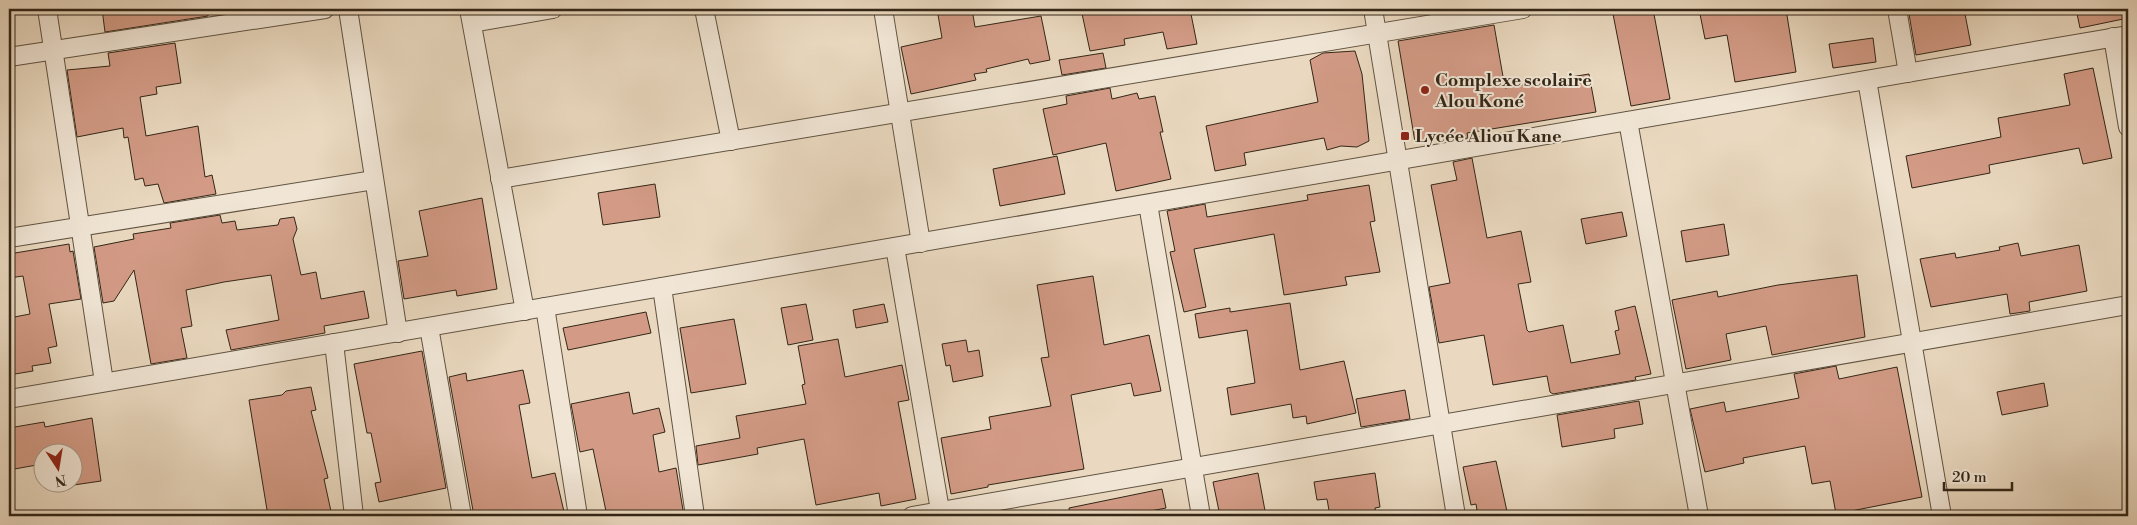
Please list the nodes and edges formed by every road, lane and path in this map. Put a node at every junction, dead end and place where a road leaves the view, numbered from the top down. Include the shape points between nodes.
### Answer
1 (47, 9) edge
2 (325, 9) edge
3 (348, 9) edge
4 (553, 9) edge
5 (704, 9) edge
6 (883, 9) edge
7 (1373, 9) edge
8 (1522, 9) edge
9 (1897, 9) edge
10 (470, 16) edge
11 (1377, 33) junction
12 (2121, 36) edge
13 (54, 50) junction
14 (9, 57) edge
15 (1908, 73) junction
16 (1867, 80) junction
17 (899, 113) junction
18 (1628, 121) junction
19 (2128, 127) edge
20 (731, 141) junction
21 (1398, 161) junction
22 (500, 179) junction
23 (374, 180) junction
24 (1148, 204) junction
25 (80, 226) junction
26 (9, 238) edge
27 (921, 243) junction
28 (895, 247) junction
29 (662, 288) junction
30 (2128, 305) edge
31 (544, 307) junction
32 (525, 311) junction
33 (429, 327) junction
34 (398, 333) junction
35 (1912, 342) junction
36 (334, 343) junction
37 (104, 382) junction
38 (1675, 384) junction
39 (9, 399) edge
40 (1441, 424) junction
41 (1192, 467) junction
42 (940, 514) edge
43 (354, 516) edge
44 (462, 516) edge
45 (578, 516) edge
46 (695, 516) edge
47 (912, 516) edge
48 (1201, 516) edge
49 (1456, 516) edge
50 (1699, 516) edge
51 (1942, 516) edge

1 - 13 street
2 - 13 street
3 - 23 street
4 - 10 street
5 - 20 street
6 - 17 street
7 - 11 street
8 - 11 street
9 - 15 street
10 - 22 street
11 - 17 street
11 - 21 street
12 - 15 street
12 - 19 street
13 - 14 street
13 - 25 street
15 - 16 street
16 - 18 street
16 - 35 street
17 - 20 street
17 - 27 street
18 - 21 street
18 - 38 street
20 - 22 street
21 - 24 street
21 - 40 street
22 - 32 street
23 - 25 street
23 - 34 street
24 - 27 street
24 - 41 street
25 - 26 street
25 - 37 street
27 - 28 street
28 - 29 street
28 - 42 street
29 - 31 street
29 - 46 street
30 - 35 street
31 - 32 street
31 - 45 street
32 - 33 street
33 - 34 street
33 - 44 street
34 - 36 street
35 - 38 street
35 - 51 street
36 - 37 street
36 - 43 street
37 - 39 street
38 - 40 street
38 - 50 street
40 - 41 street
40 - 49 street
41 - 42 street
41 - 48 street
42 - 47 street

